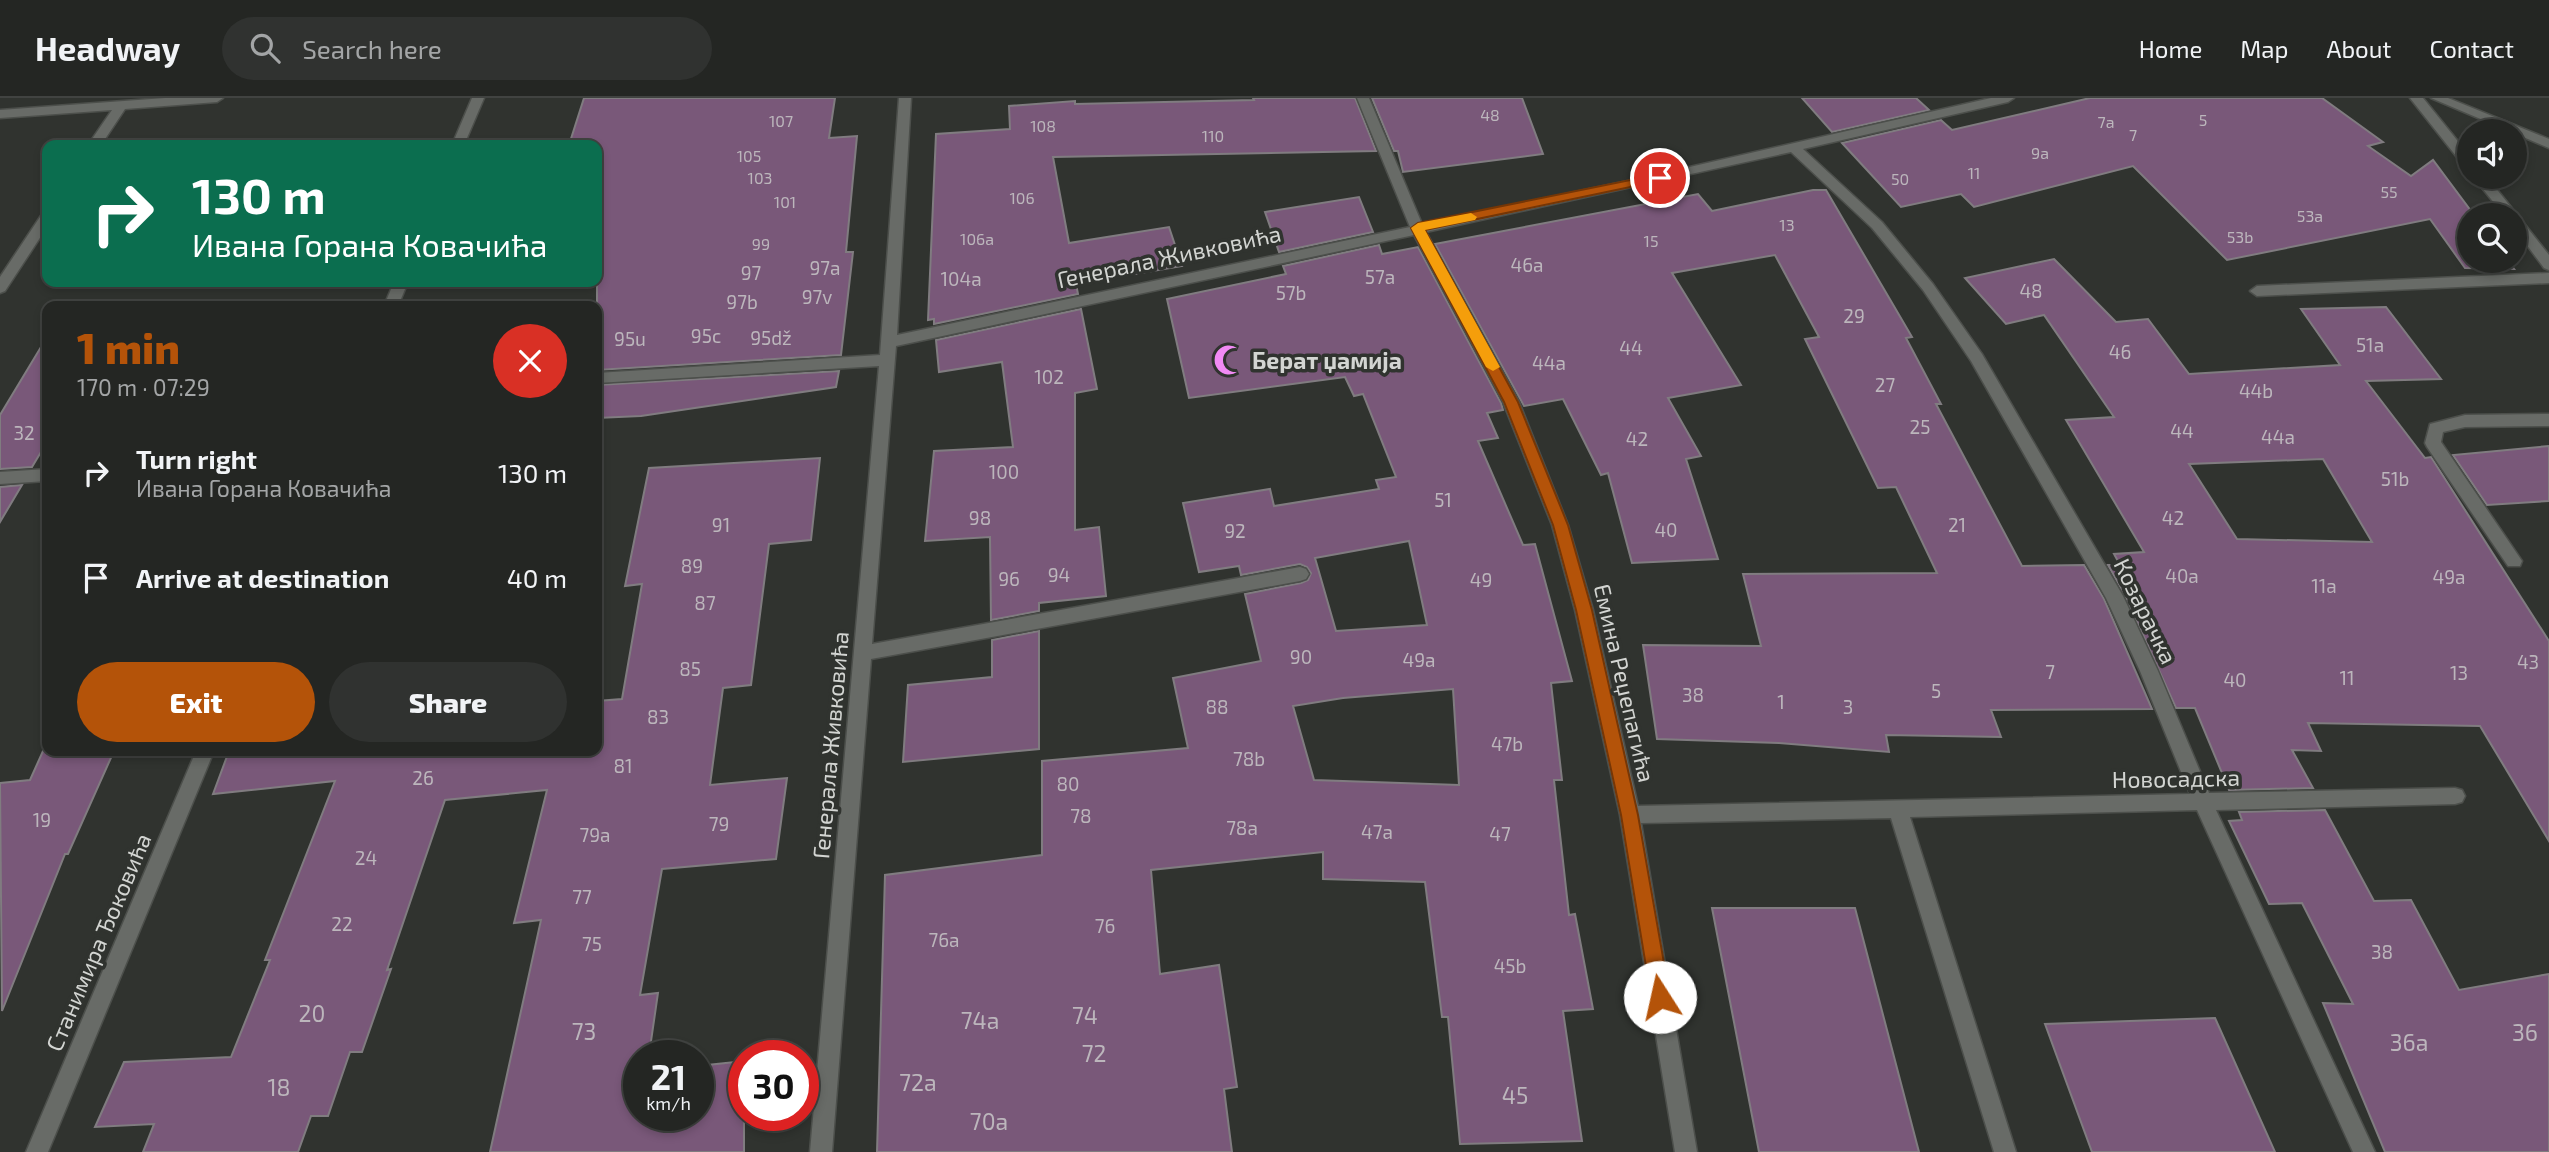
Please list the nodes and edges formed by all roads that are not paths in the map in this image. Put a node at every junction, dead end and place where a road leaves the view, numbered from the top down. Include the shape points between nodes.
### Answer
1 (217, 98) edge
2 (478, 98) edge
3 (905, 98) edge
4 (1363, 98) edge
5 (2008, 98) edge
6 (2416, 98) edge
7 (2437, 98) edge
8 (174, 99) edge
9 (121, 105) junction
10 (0, 114) edge
11 (98, 140) edge
12 (460, 140) edge
13 (2549, 144) edge
14 (1794, 148) junction
15 (2457, 148) edge
16 (2490, 189) edge
17 (2501, 203) edge
18 (42, 225) edge
19 (1418, 228) junction
20 (2527, 236) edge
21 (2549, 265) edge
22 (2549, 278) edge
23 (0, 288) edge
24 (2257, 291) dead end
25 (888, 351) junction
26 (602, 377) edge
27 (2549, 420) edge
28 (42, 475) edge
29 (0, 478) edge
30 (2514, 561) dead end
31 (1300, 574) dead end
32 (863, 653) junction
33 (203, 756) edge
34 (2455, 796) dead end
35 (2203, 802) junction
36 (1898, 809) junction
37 (1630, 815) junction
38 (37, 1152) edge
39 (821, 1152) edge
40 (1686, 1152) edge
41 (2005, 1152) edge
42 (2364, 1152) edge

1 - 8 street
2 - 12 street
3 - 25 street, Генерала Живковића
4 - 19 street, Емина Реџепагића
5 - 14 street, Генерала Живковића
6 - 15 street
7 - 13 street
8 - 9 street
9 - 10 street
9 - 11 street
14 - 19 street, Генерала Живковића
14 - 35 street, Козарачка via 1903,254 1977,358 2114,596
16 - 17 street
18 - 23 street
19 - 25 street, Генерала Живковића
19 - 37 street, Емина Реџепагића via 1511,402 1549,493 1584,610
20 - 21 street
22 - 24 street
25 - 26 street
25 - 32 street, Генерала Живковића
27 - 30 street via 2465,421 2436,428 2433,443
28 - 29 street
31 - 32 street
32 - 39 street, Генерала Живковића
33 - 38 street, Станимира Ђоковића
34 - 35 street, Новосадска
35 - 36 street, Новосадска
35 - 42 street, Козарачка
36 - 37 street, Новосадска
36 - 41 street
37 - 40 street, Емина Реџепагића

